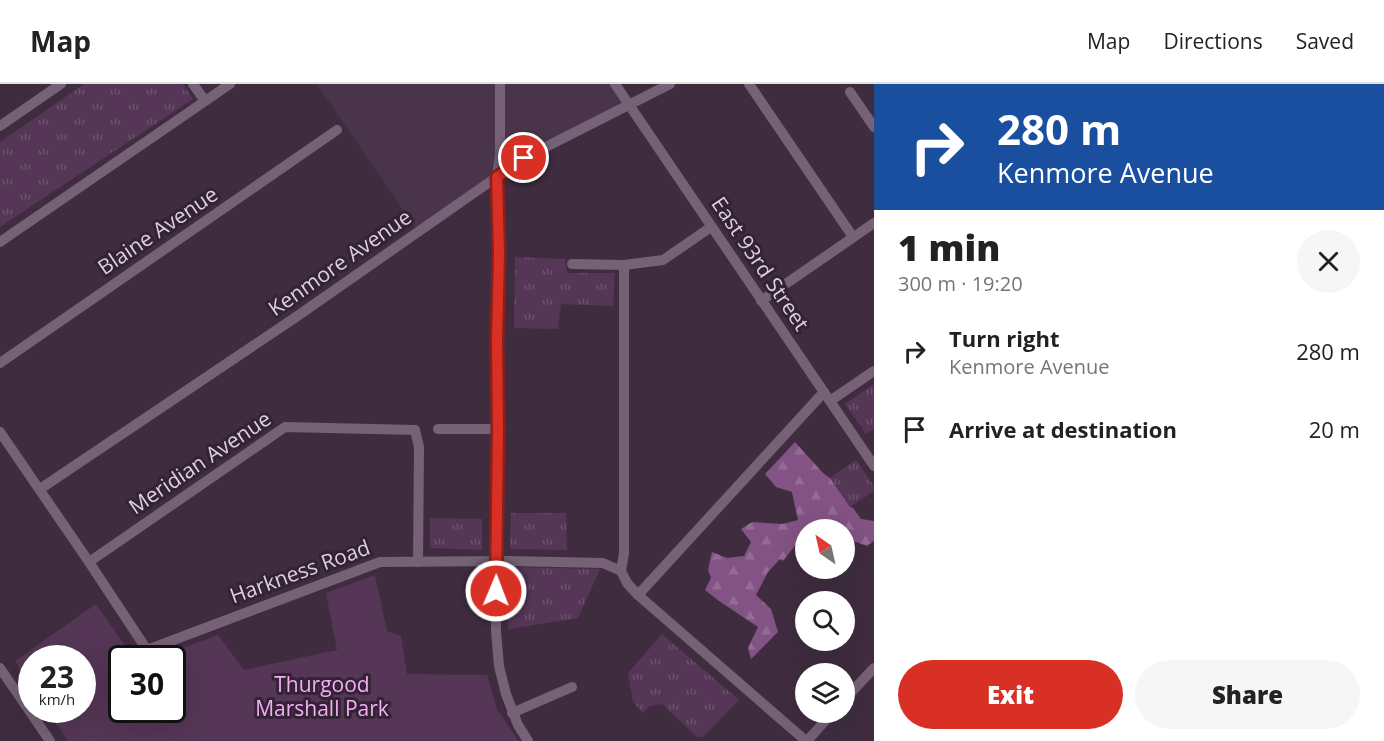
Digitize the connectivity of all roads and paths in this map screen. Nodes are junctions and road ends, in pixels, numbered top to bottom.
1 (61, 84) edge
2 (193, 84) edge
3 (230, 84) edge
4 (500, 84) edge
5 (615, 84) edge
6 (670, 84) edge
7 (749, 84) edge
8 (849, 92) dead end
9 (205, 101) junction
10 (629, 105) junction
11 (0, 126) edge
12 (874, 127) edge
13 (337, 130) dead end
14 (497, 177) junction
15 (874, 223) edge
16 (711, 227) junction
17 (854, 237) junction
18 (0, 242) edge
19 (572, 264) dead end
20 (624, 265) junction
21 (761, 301) junction
22 (0, 363) edge
23 (874, 371) edge
24 (827, 396) junction
25 (438, 429) dead end
26 (498, 429) junction
27 (0, 432) edge
28 (874, 466) edge
29 (40, 489) junction
30 (496, 561) junction
31 (90, 562) junction
32 (418, 562) junction
33 (621, 571) junction
34 (638, 595) junction
35 (0, 668) edge
36 (874, 668) edge
37 (572, 687) dead end
38 (855, 688) edge
39 (512, 713) junction
40 (823, 723) edge
41 (50, 741) edge
42 (528, 741) edge
43 (807, 741) edge

1 - 11 street
2 - 9 street
3 - 9 street
4 - 14 street
5 - 10 street, East 93rd Street
6 - 10 street, Kenmore Avenue
7 - 17 street
8 - 12 street
9 - 18 street
10 - 14 street, Kenmore Avenue
10 - 16 street, East 93rd Street
13 - 22 street, Blaine Avenue
14 - 26 street
14 - 29 street, Kenmore Avenue
15 - 17 street
16 - 20 street
16 - 21 street, East 93rd Street
17 - 21 street
19 - 20 street
20 - 33 street
21 - 24 street, East 93rd Street
23 - 24 street
24 - 28 street, East 93rd Street
24 - 34 street
25 - 26 street
26 - 30 street
27 - 29 street
29 - 31 street
30 - 32 street, Harkness Road
30 - 33 street, Harkness Road
30 - 39 street
31 - 32 street, Harkness Road
31 - 32 street, Meridian Avenue
33 - 34 street
34 - 43 street
35 - 41 street
36 - 38 street
37 - 39 street
39 - 42 street
40 - 43 street

